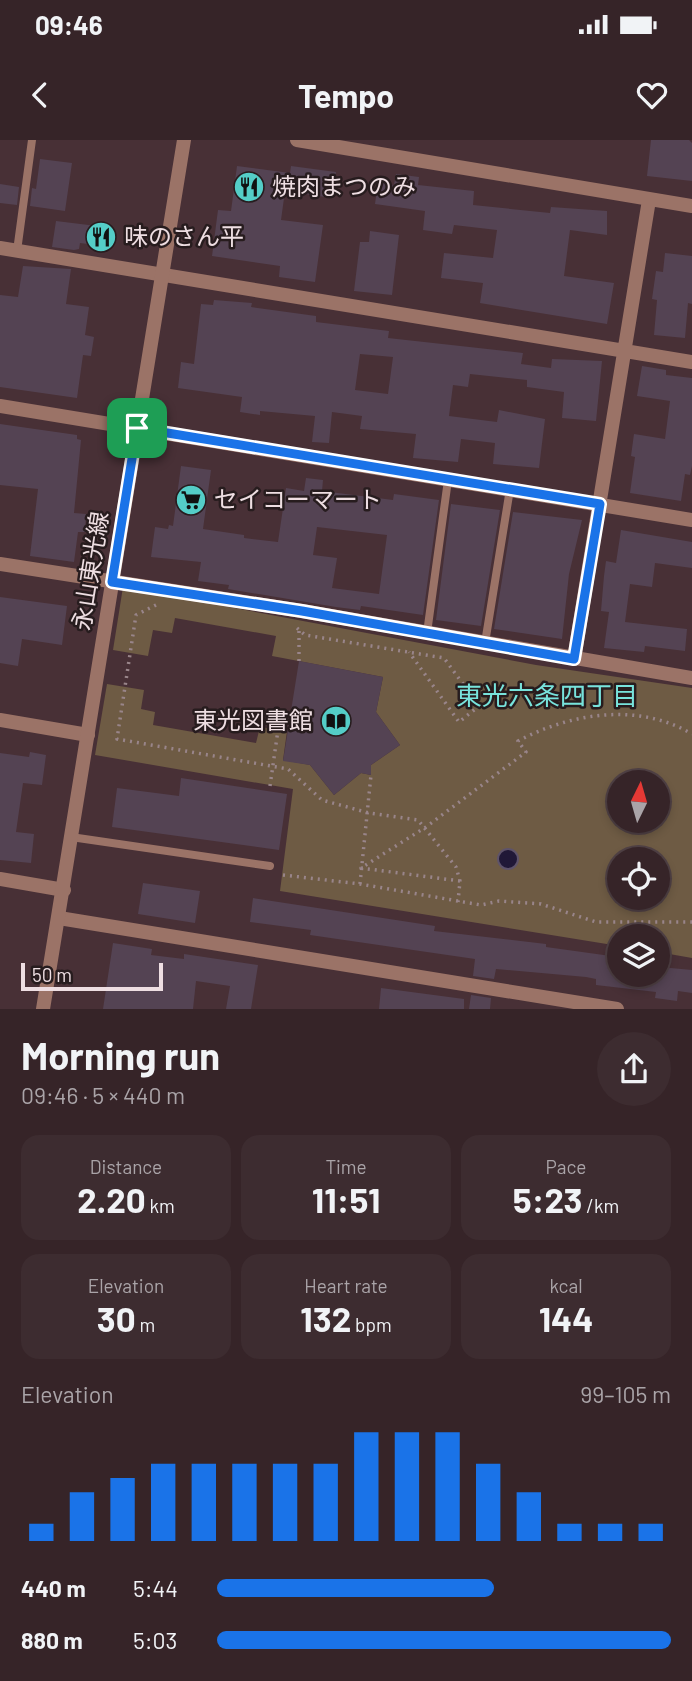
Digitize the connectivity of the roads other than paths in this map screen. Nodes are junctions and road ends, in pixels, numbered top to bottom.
1 (32, 140) edge
2 (184, 140) edge
3 (297, 140) edge
4 (649, 200) junction
5 (692, 206) edge
6 (0, 248) edge
7 (17, 251) junction
8 (161, 274) junction
9 (624, 351) junction
10 (692, 362) edge
11 (0, 406) edge
12 (137, 428) junction
13 (447, 480) junction
14 (510, 489) junction
15 (600, 504) junction
16 (692, 520) edge
17 (0, 564) edge
18 (112, 582) junction
19 (427, 633) junction
20 (485, 643) junction
21 (574, 659) junction
22 (692, 678) edge
23 (0, 720) edge
24 (89, 735) junction
25 (71, 837) junction
26 (270, 866) dead end
27 (0, 879) edge
28 (64, 890) junction
29 (59, 918) junction
30 (522, 994) junction
31 (43, 1009) edge
32 (519, 1009) edge
33 (617, 1009) edge

1 - 7 lane
2 - 8 street, 永山東光線
3 - 4 street
4 - 5 street
4 - 9 street
6 - 7 street
7 - 8 street
8 - 9 street
8 - 12 street, 永山東光線
9 - 10 street
9 - 15 street
11 - 12 street
12 - 13 street
12 - 18 street, 永山東光線
13 - 14 street
13 - 19 lane
14 - 15 street
14 - 20 lane
15 - 16 street
15 - 21 street
17 - 18 street
18 - 19 street
18 - 24 street, 永山東光線
19 - 20 street
20 - 21 street
21 - 22 street
23 - 24 street
24 - 25 street, 永山東光線
25 - 26 lane
25 - 28 street, 永山東光線
27 - 28 street
28 - 29 street, 永山東光線
29 - 30 street
29 - 31 street, 永山東光線
30 - 32 street
30 - 33 street

